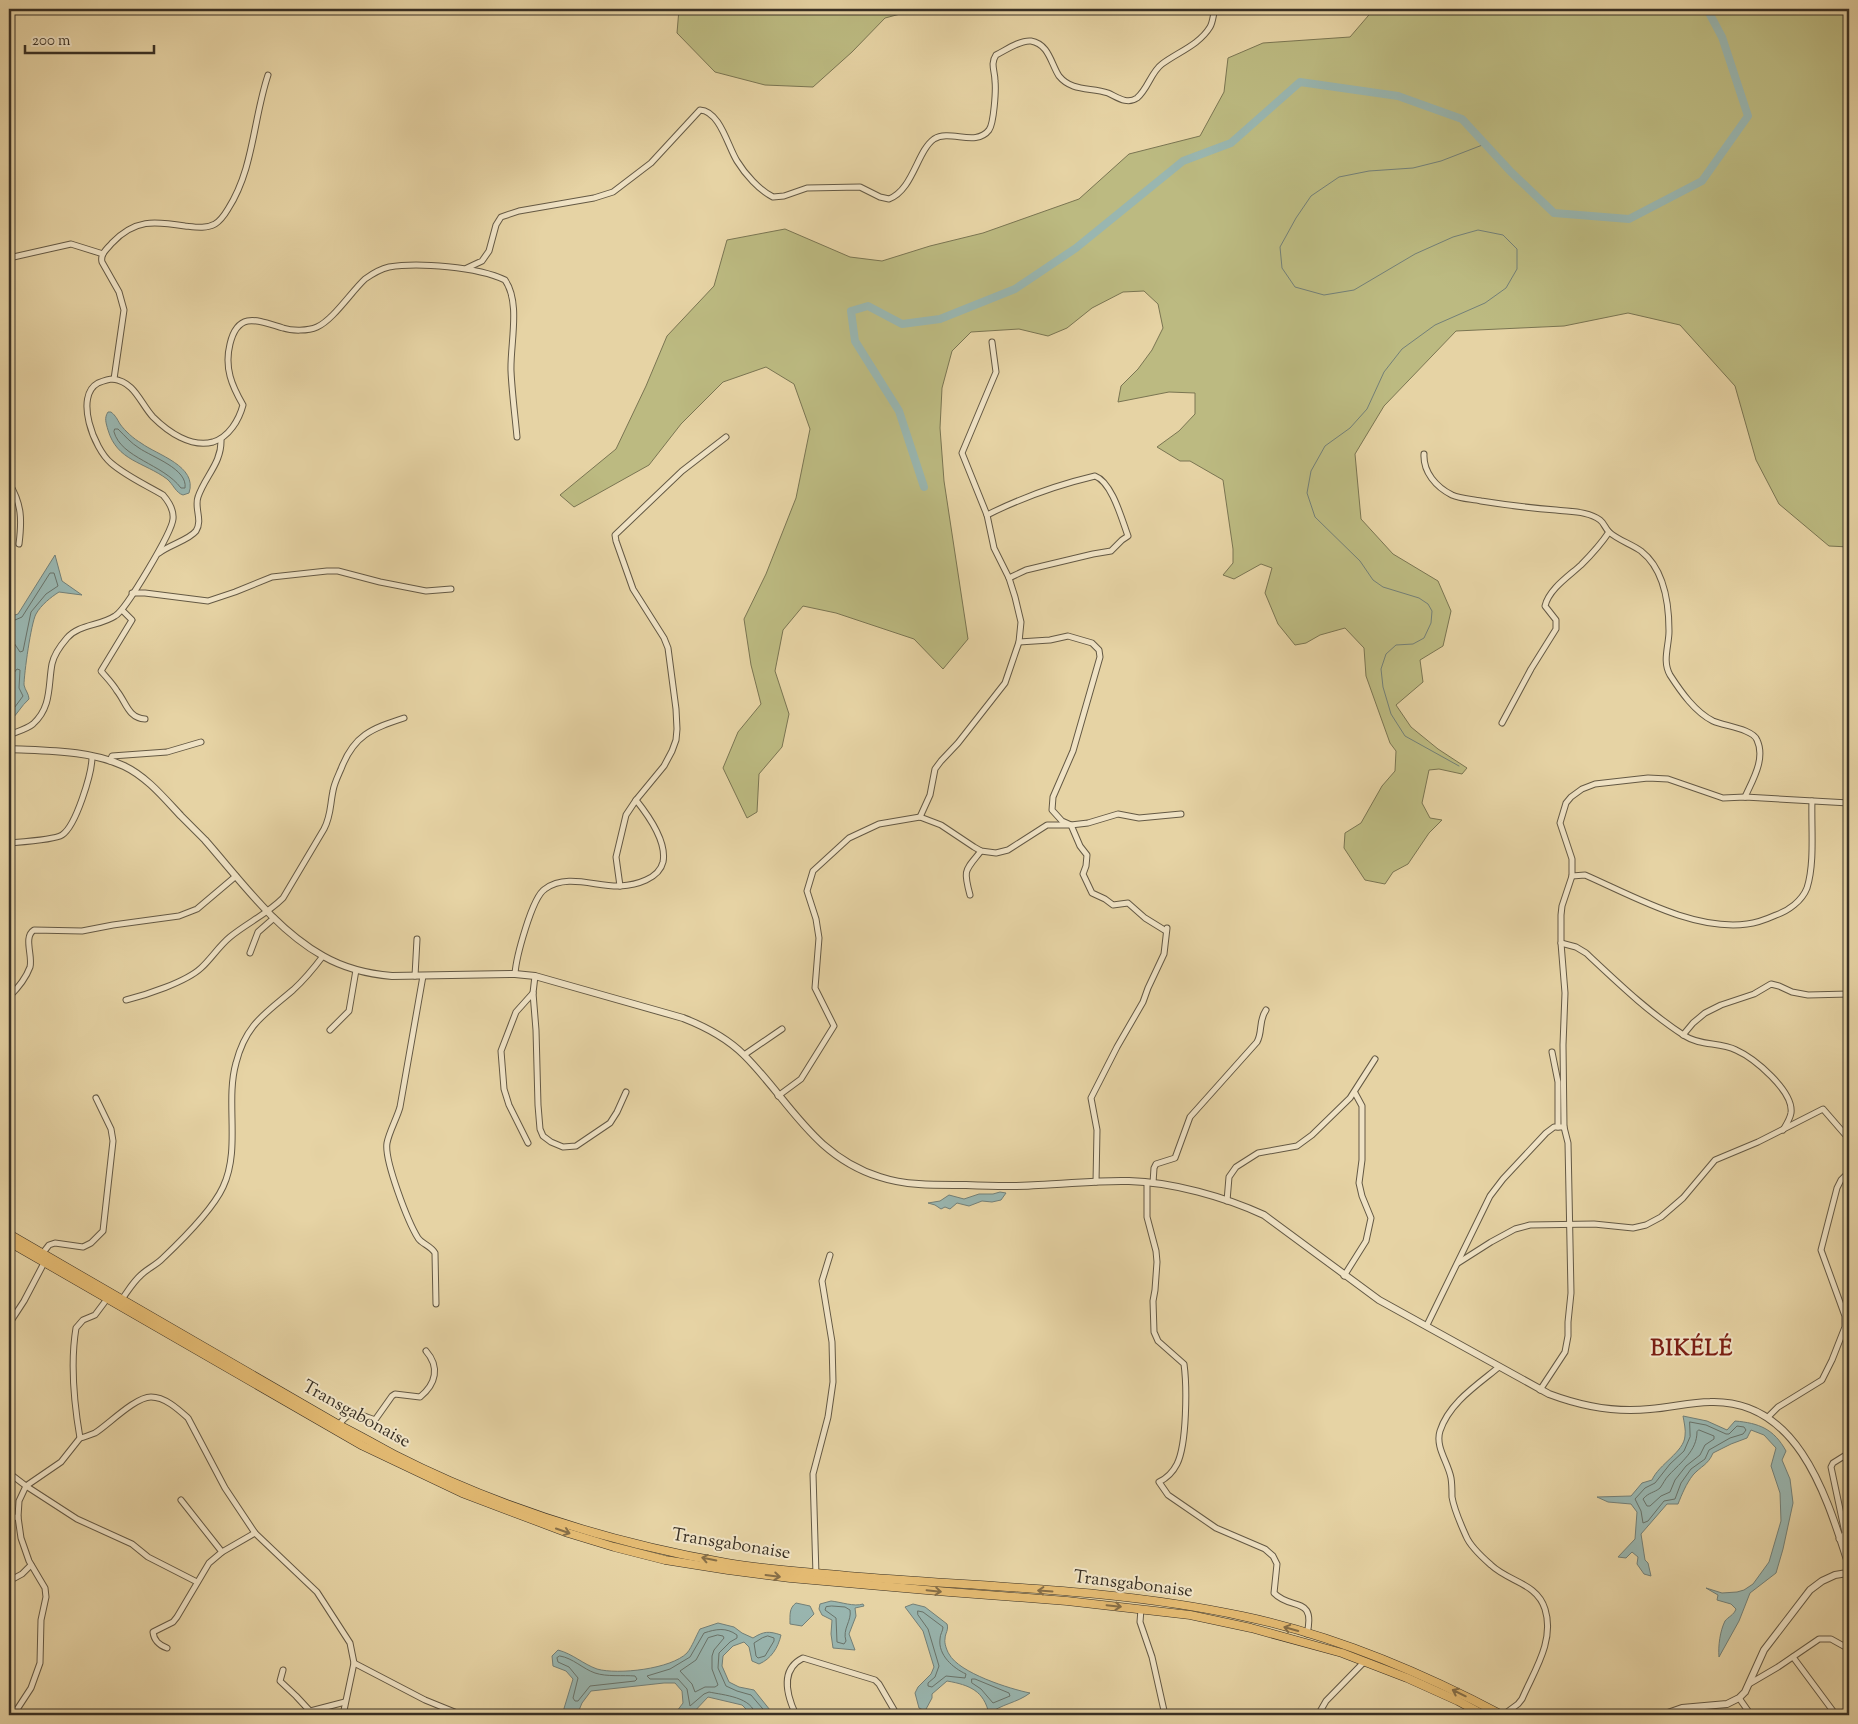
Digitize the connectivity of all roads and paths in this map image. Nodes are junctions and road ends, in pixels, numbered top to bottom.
1 (1215, 9) edge
2 (268, 75) dead end
3 (103, 254) junction
4 (9, 258) edge
5 (467, 268) junction
6 (992, 342) dead end
7 (114, 380) junction
8 (517, 437) dead end
9 (726, 437) dead end
10 (221, 439) junction
11 (1424, 454) dead end
12 (9, 483) edge
13 (987, 515) junction
14 (1610, 532) junction
15 (19, 544) dead end
16 (158, 554) junction
17 (1009, 578) junction
18 (451, 589) dead end
19 (132, 593) junction
20 (122, 610) junction
21 (1019, 642) junction
22 (404, 718) dead end
23 (145, 719) dead end
24 (1502, 722) dead end
25 (9, 735) edge
26 (201, 742) dead end
27 (9, 749) edge
28 (92, 757) junction
29 (110, 761) junction
30 (1745, 797) junction
31 (636, 800) junction
32 (1812, 801) junction
33 (1849, 803) edge
34 (1181, 814) dead end
35 (920, 817) junction
36 (1071, 825) junction
37 (9, 843) edge
38 (981, 850) junction
39 (236, 876) junction
40 (1572, 876) junction
41 (620, 886) junction
42 (970, 895) dead end
43 (268, 911) junction
44 (274, 918) junction
45 (417, 940) dead end
46 (1561, 944) junction
47 (250, 953) dead end
48 (323, 956) junction
49 (356, 970) junction
50 (515, 974) junction
51 (415, 976) junction
52 (423, 976) junction
53 (535, 976) junction
54 (533, 993) junction
55 (1849, 994) edge
56 (9, 997) edge
57 (126, 1000) dead end
58 (1266, 1010) dead end
59 (782, 1029) dead end
60 (330, 1030) dead end
61 (1683, 1035) junction
62 (1552, 1052) dead end
63 (744, 1055) junction
64 (1375, 1059) dead end
65 (626, 1092) dead end
66 (1354, 1093) junction
67 (778, 1096) junction
68 (96, 1098) dead end
69 (1558, 1127) junction
70 (1564, 1127) junction
71 (1783, 1131) junction
72 (1849, 1139) edge
73 (528, 1143) dead end
74 (1849, 1172) edge
75 (1096, 1182) junction
76 (1150, 1183) junction
77 (1227, 1201) junction
78 (1570, 1224) junction
79 (9, 1234) edge
80 (9, 1242) edge
81 (42, 1254) junction
82 (830, 1255) dead end
83 (44, 1263) junction
84 (1458, 1263) junction
85 (1344, 1276) junction
86 (107, 1299) junction
87 (122, 1299) junction
88 (436, 1304) dead end
89 (1848, 1321) edge
90 (9, 1324) edge
91 (1427, 1325) junction
92 (426, 1351) dead end
93 (1499, 1367) junction
94 (1540, 1390) junction
95 (1768, 1417) junction
96 (339, 1425) junction
97 (80, 1438) junction
98 (1849, 1454) edge
99 (9, 1473) edge
100 (26, 1486) junction
101 (181, 1500) dead end
102 (18, 1517) junction
103 (9, 1518) edge
104 (255, 1534) junction
105 (1839, 1539) junction
106 (222, 1552) junction
107 (31, 1565) junction
108 (1849, 1570) edge
109 (816, 1577) junction
110 (9, 1581) edge
111 (197, 1582) junction
112 (1141, 1609) junction
113 (1307, 1634) junction
114 (168, 1648) dead end
115 (1849, 1649) edge
116 (1793, 1657) junction
117 (1365, 1660) junction
118 (354, 1663) junction
119 (283, 1670) dead end
120 (1749, 1684) junction
121 (1739, 1698) junction
122 (345, 1702) junction
123 (309, 1710) junction
124 (12, 1715) edge
125 (295, 1715) edge
126 (343, 1715) edge
127 (462, 1715) edge
128 (796, 1715) edge
129 (897, 1715) edge
130 (1165, 1715) edge
131 (1318, 1715) edge
132 (1484, 1715) edge
133 (1503, 1715) edge
134 (1662, 1715) edge
135 (1751, 1715) edge
136 (1836, 1715) edge

1 - 5 street
2 - 3 street
3 - 4 street
3 - 7 street
5 - 8 street
5 - 10 street
6 - 13 street
7 - 10 street
7 - 16 street
9 - 31 street
10 - 16 street
11 - 14 street
12 - 15 street
13 - 17 street
13 - 17 street
14 - 24 street
14 - 30 street
16 - 19 street
17 - 21 street
18 - 19 street
19 - 20 street
20 - 23 street
20 - 25 street
21 - 35 street
21 - 36 street
22 - 43 street
26 - 29 street
27 - 28 street
28 - 29 street
28 - 37 street
29 - 39 street
30 - 32 street
30 - 40 street
31 - 41 street
31 - 41 street
32 - 33 street
32 - 40 street
34 - 36 street
35 - 38 street
35 - 67 street
36 - 38 street
36 - 75 street
38 - 42 street
39 - 43 street
39 - 56 street
40 - 46 street
41 - 50 street
43 - 44 street
43 - 57 street
44 - 47 street
44 - 48 street
45 - 51 street
46 - 61 street
46 - 70 street
48 - 49 street
48 - 87 street
49 - 51 street
49 - 60 street
50 - 52 street
50 - 53 street
51 - 52 street
52 - 88 street
53 - 54 street
53 - 63 street
54 - 65 street
54 - 73 street
55 - 61 street
58 - 76 street
59 - 63 street
61 - 71 street
62 - 69 street
63 - 67 street
64 - 66 street
66 - 77 street
66 - 85 street
67 - 75 street
68 - 81 street
69 - 70 street
69 - 84 street
70 - 78 street
71 - 72 street
71 - 78 street
74 - 89 street
75 - 76 street
76 - 77 street
76 - 113 street
77 - 85 street
78 - 84 street
78 - 94 street
79 - 81 highway, Transgabonaise
80 - 83 highway, Transgabonaise
81 - 87 highway, Transgabonaise
82 - 109 street
83 - 86 highway, Transgabonaise
83 - 90 street
84 - 91 street
85 - 91 street
86 - 97 street
86 -> 109 highway, Transgabonaise
87 - 96 highway, Transgabonaise
89 - 95 street
91 - 93 street
92 - 96 street
93 - 94 street
93 - 133 street
94 - 95 street
95 - 105 street
109 -> 96 highway, Transgabonaise
97 - 100 street
97 - 104 street
98 - 105 street
99 - 100 street
100 - 102 street
100 - 111 street
101 - 106 street
102 - 103 street
102 - 107 street
104 - 106 street
104 - 118 street
105 - 108 street
106 - 111 street
107 - 110 street
107 - 124 street
108 - 120 street
109 -> 112 highway, Transgabonaise
113 -> 109 highway, Transgabonaise
111 - 114 street
112 - 117 highway, Transgabonaise
112 - 130 street
133 -> 113 highway, Transgabonaise
115 - 116 street
116 - 120 street
116 - 136 street
117 - 131 street
117 - 132 highway, Transgabonaise
118 - 122 street
118 - 127 street
119 - 123 street
120 - 121 street
121 - 134 street
121 - 135 street
122 - 123 street
122 - 126 street
123 - 125 street
128 - 129 street

